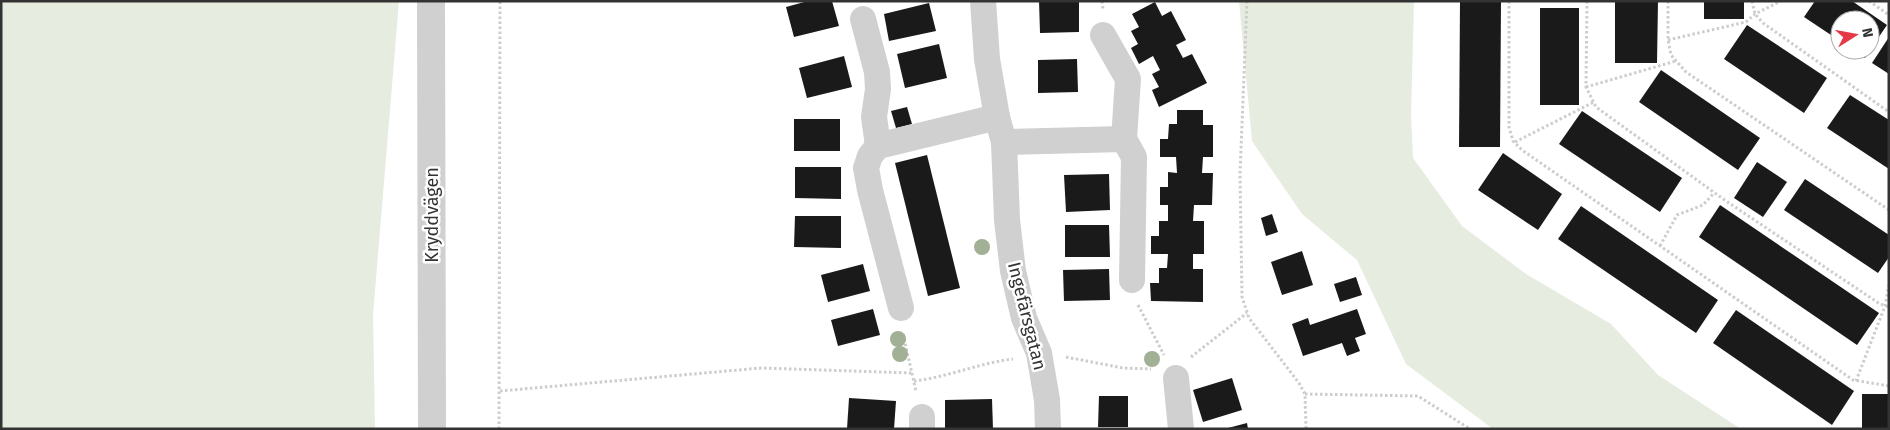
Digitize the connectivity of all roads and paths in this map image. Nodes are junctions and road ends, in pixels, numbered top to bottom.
1 (431, 1) edge
2 (500, 1) edge
3 (983, 1) edge
4 (1247, 1) edge
5 (1509, 1) edge
6 (1587, 1) edge
7 (1668, 1) edge
8 (1752, 1) edge
9 (1781, 1) edge
10 (1869, 1) edge
11 (1755, 14) junction
12 (1889, 15) edge
13 (863, 19) dead end
14 (1104, 35) dead end
15 (1668, 40) junction
16 (1676, 61) junction
17 (1586, 87) junction
18 (1594, 102) junction
19 (1889, 112) edge
20 (997, 117) junction
21 (1124, 139) junction
22 (1004, 142) junction
23 (1515, 142) junction
24 (878, 146) junction
25 (1714, 193) junction
26 (1889, 210) edge
27 (1660, 246) junction
28 (1132, 280) joint
29 (1889, 285) edge
30 (1887, 306) edge
31 (901, 308) joint
32 (1247, 314) junction
33 (1039, 355) junction
34 (912, 373) junction
35 (1174, 374) junction
36 (1856, 380) junction
37 (914, 381) junction
38 (1889, 386) edge
39 (500, 391) junction
40 (1305, 394) junction
41 (922, 423) edge
42 (432, 429) edge
43 (499, 429) edge
44 (1048, 429) edge
45 (1181, 429) edge
46 (1306, 429) edge
47 (1470, 429) edge

1 - 42 street, Kryddvägen
2 - 39 path
3 - 20 street, Ingefärsgatan
4 - 32 path
5 - 23 path
6 - 17 path
7 - 15 path
8 - 11 path
9 - 11 path
10 - 12 path
11 - 15 path
11 - 19 path
13 - 24 street
14 - 21 street
15 - 16 path
16 - 17 path
16 - 26 path
17 - 18 path
18 - 23 path
18 - 25 path
20 - 22 street, Ingefärsgatan
20 - 24 street
21 - 22 street
21 - 28 street
22 - 33 street, Ingefärsgatan
23 - 27 path
24 - 31 street
25 - 27 path
25 - 30 path
27 - 36 path
28 - 35 path
29 - 30 path
30 - 36 path
31 - 34 path
32 - 35 path
32 - 40 path
33 - 35 path
33 - 37 path
33 - 44 street, Ingefärsgatan
34 - 37 path
34 - 39 path
35 - 45 street
36 - 38 path
37 - 41 path
39 - 43 path
40 - 46 path
40 - 47 path

